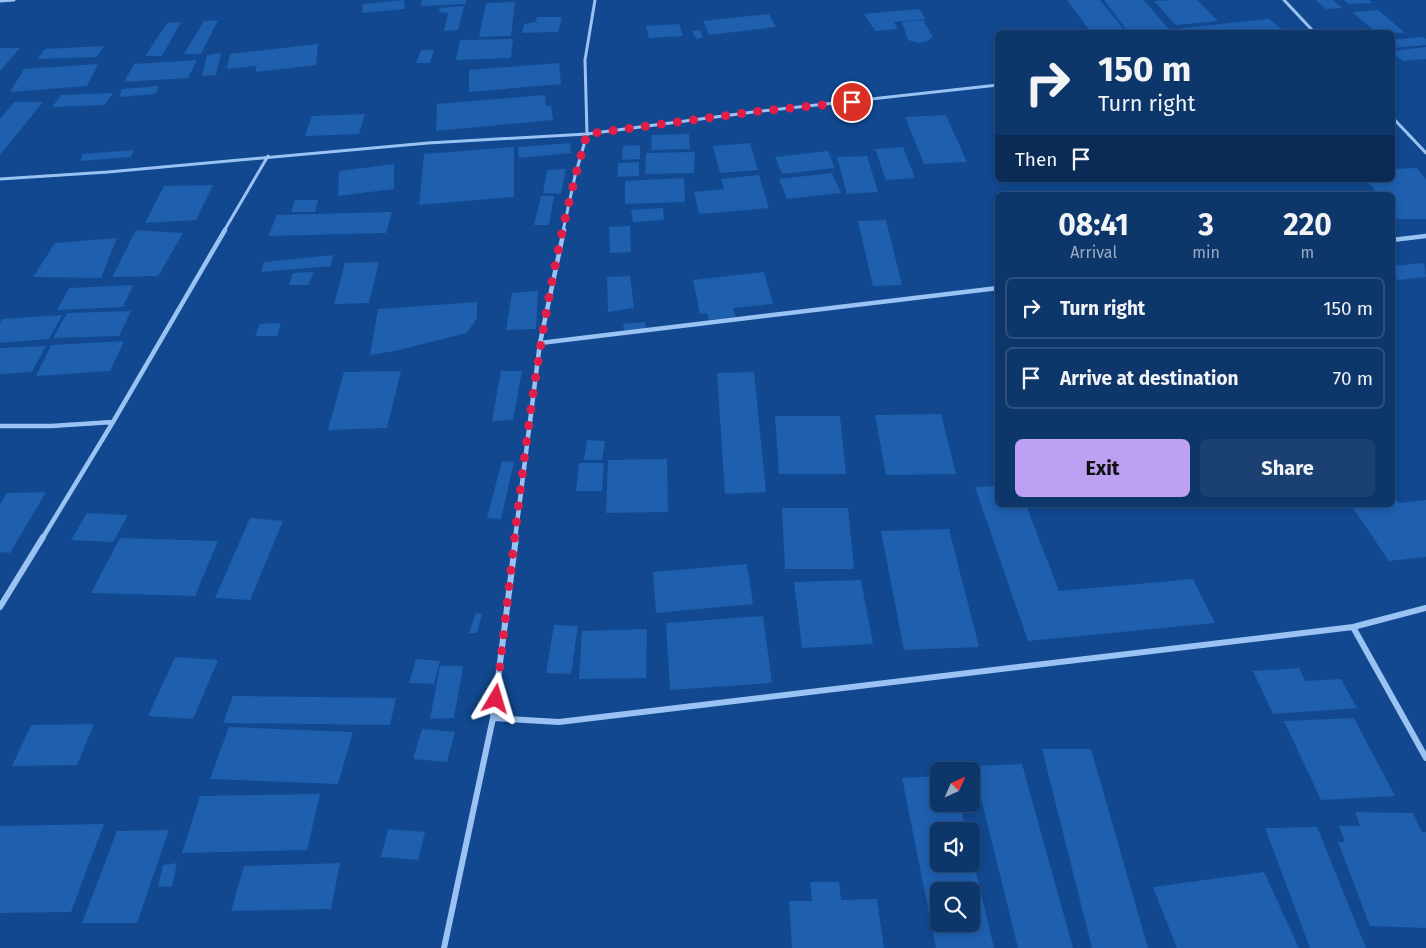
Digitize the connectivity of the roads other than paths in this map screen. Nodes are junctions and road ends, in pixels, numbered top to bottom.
1 (14, 0) edge
2 (595, 0) edge
3 (1284, 0) edge
4 (0, 1) edge
5 (1312, 30) edge
6 (995, 85) edge
7 (1395, 120) edge
8 (587, 134) junction
9 (1426, 152) edge
10 (268, 156) junction
11 (0, 179) edge
12 (1426, 236) edge
13 (1395, 240) edge
14 (995, 288) edge
15 (540, 343) junction
16 (113, 422) junction
17 (0, 426) edge
18 (0, 607) edge
19 (1426, 608) edge
20 (1353, 627) junction
21 (494, 718) junction
22 (1426, 758) edge
23 (444, 948) edge

1 - 4 street
2 - 8 street
3 - 5 street
6 - 8 street
7 - 9 street
8 - 10 street
8 - 15 street
10 - 11 street
10 - 16 street
12 - 13 street
14 - 15 street
15 - 21 street
16 - 17 street
16 - 18 street
19 - 20 street
20 - 21 street
20 - 22 street
21 - 23 street

